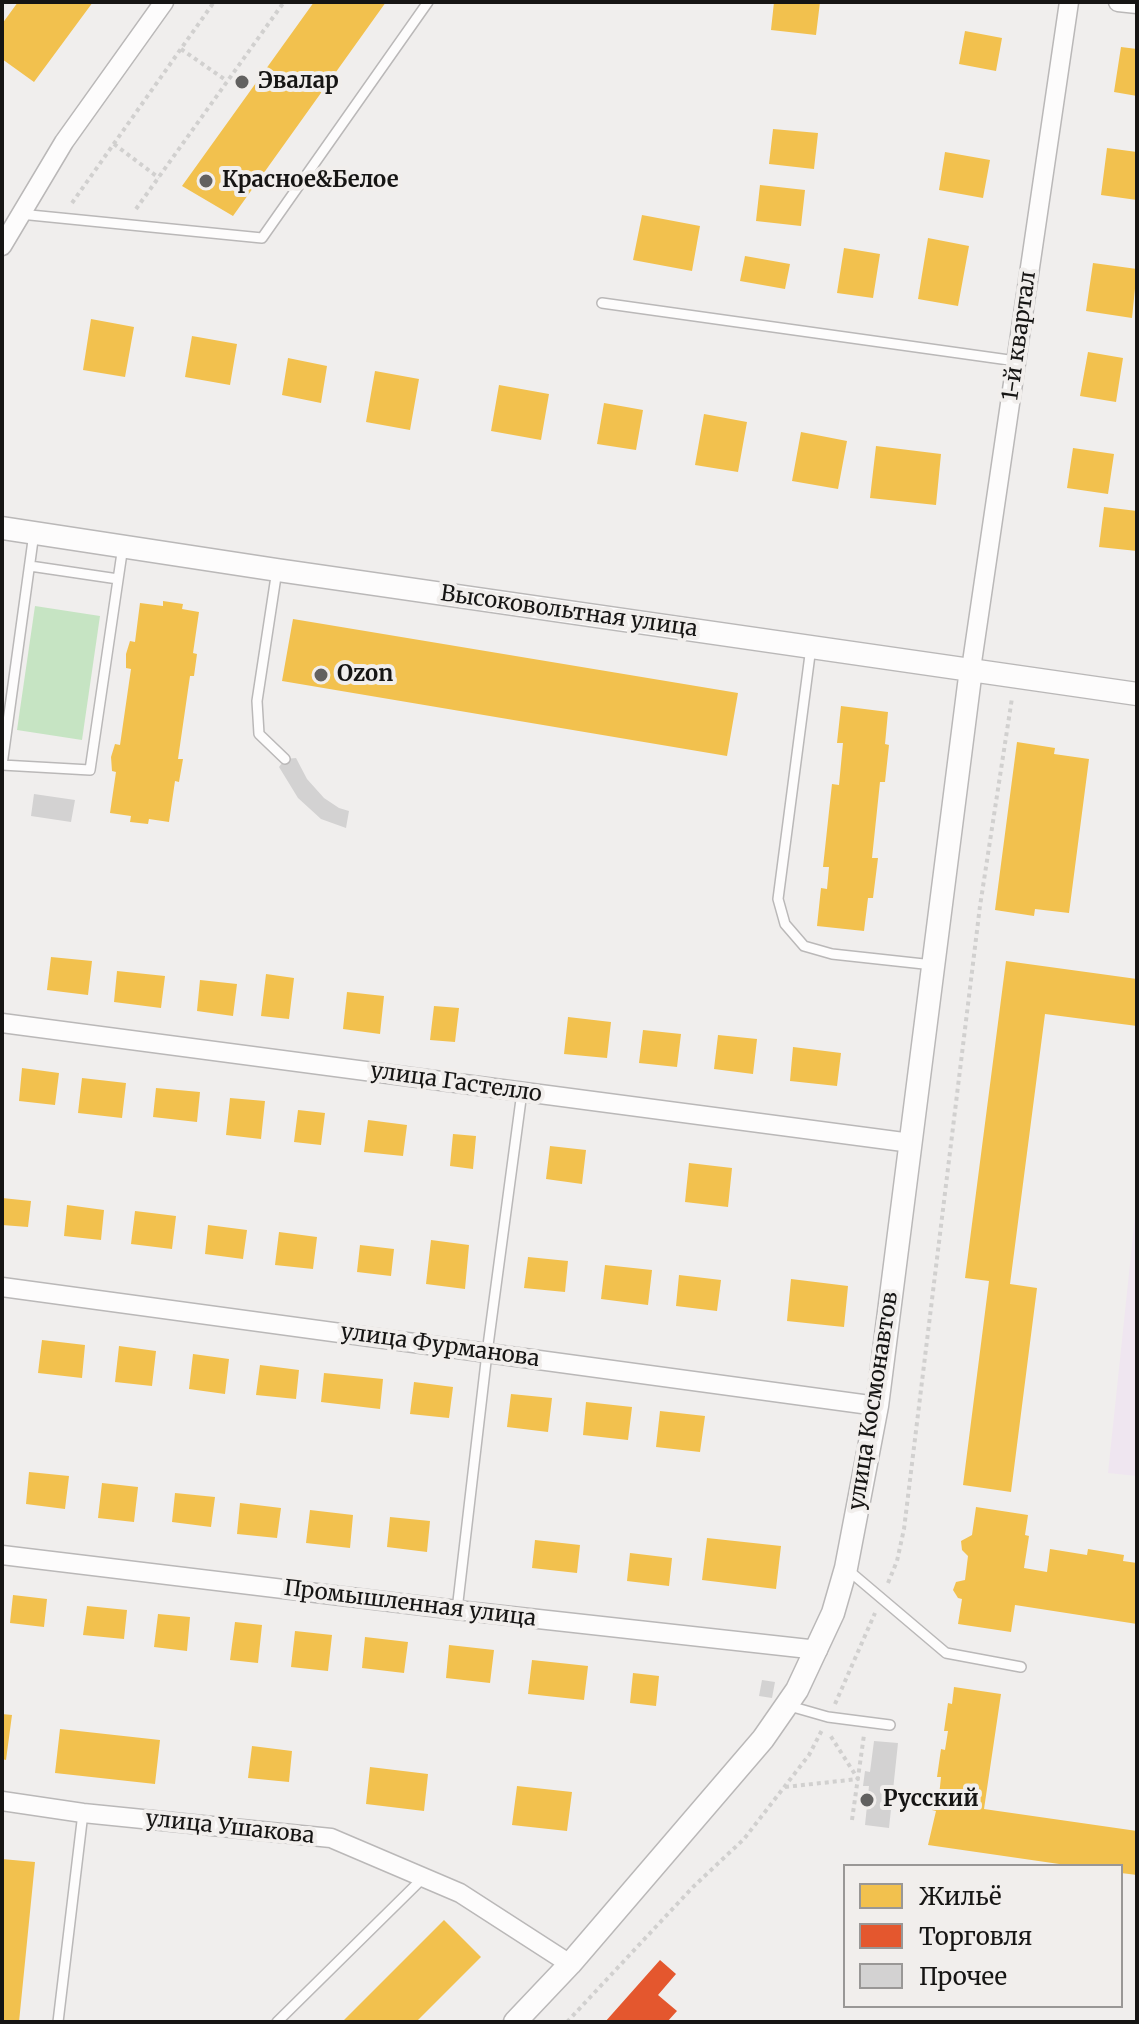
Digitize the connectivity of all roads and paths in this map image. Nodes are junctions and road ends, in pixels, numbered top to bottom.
1 (164, 2) edge
2 (214, 2) edge
3 (284, 2) edge
4 (428, 2) edge
5 (1069, 2) edge
6 (1118, 2) edge
7 (1137, 4) edge
8 (181, 49) junction
9 (227, 81) junction
10 (114, 144) junction
11 (159, 178) junction
12 (20, 214) junction
13 (62, 218) junction
14 (125, 224) junction
15 (2, 246) edge
16 (602, 303) dead end
17 (1016, 361) junction
18 (2, 528) edge
19 (34, 533) junction
20 (123, 546) junction
21 (30, 566) junction
22 (277, 570) junction
23 (118, 579) junction
24 (811, 647) junction
25 (971, 669) junction
26 (1137, 694) edge
27 (285, 759) dead end
28 (933, 965) junction
29 (2, 1023) edge
30 (522, 1092) junction
31 (911, 1143) junction
32 (2, 1287) edge
33 (487, 1353) junction
34 (877, 1406) junction
35 (2, 1555) edge
36 (846, 1568) junction
37 (457, 1610) junction
38 (818, 1650) junction
39 (1021, 1667) dead end
40 (786, 1705) junction
41 (865, 1722) junction
42 (824, 1725) dead end
43 (890, 1725) dead end
44 (858, 1779) junction
45 (785, 1787) dead end
46 (2, 1801) edge
47 (83, 1813) junction
48 (852, 1820) dead end
49 (424, 1877) junction
50 (570, 1964) junction
51 (58, 2022) edge
52 (277, 2022) edge
53 (515, 2022) edge

1 - 12 street
2 - 8 path
3 - 9 path
4 - 14 lane
5 - 17 street, 1-й квартал
6 - 7 street
8 - 9 path
8 - 10 path
9 - 11 path
10 - 11 path
10 - 13 path
11 - 14 path
12 - 13 lane
12 - 15 street
13 - 14 lane
16 - 17 lane
17 - 25 street, 1-й квартал
18 - 19 street, Высоковольтная улица
19 - 20 street, Высоковольтная улица
19 - 21 lane
20 - 22 street, Высоковольтная улица
20 - 23 lane
21 - 23 lane
21 - 23 lane
22 - 24 street, Высоковольтная улица
22 - 27 lane
24 - 25 street, Высоковольтная улица
24 - 28 lane
25 - 26 street, Высоковольтная улица
25 - 28 street, улица Космонавтов
28 - 31 street, улица Космонавтов
29 - 30 street, улица Гастелло
30 - 31 street, улица Гастелло
30 - 33 lane
31 - 34 street, улица Космонавтов
32 - 33 street, улица Фурманова
33 - 34 street, улица Фурманова
33 - 37 lane
34 - 36 street, улица Космонавтов
35 - 37 street, Промышленная улица
36 - 38 street, улица Космонавтов
36 - 39 lane
37 - 38 street, Промышленная улица
38 - 40 street, улица Космонавтов
40 - 41 lane
40 - 50 street, улица Космонавтов
41 - 43 lane
41 - 44 path
42 - 44 path
44 - 45 path
44 - 48 path
46 - 47 street, улица Ушакова
47 - 49 street, улица Ушакова
47 - 51 lane
49 - 50 street, улица Ушакова
49 - 52 lane
50 - 53 street, улица Космонавтов

